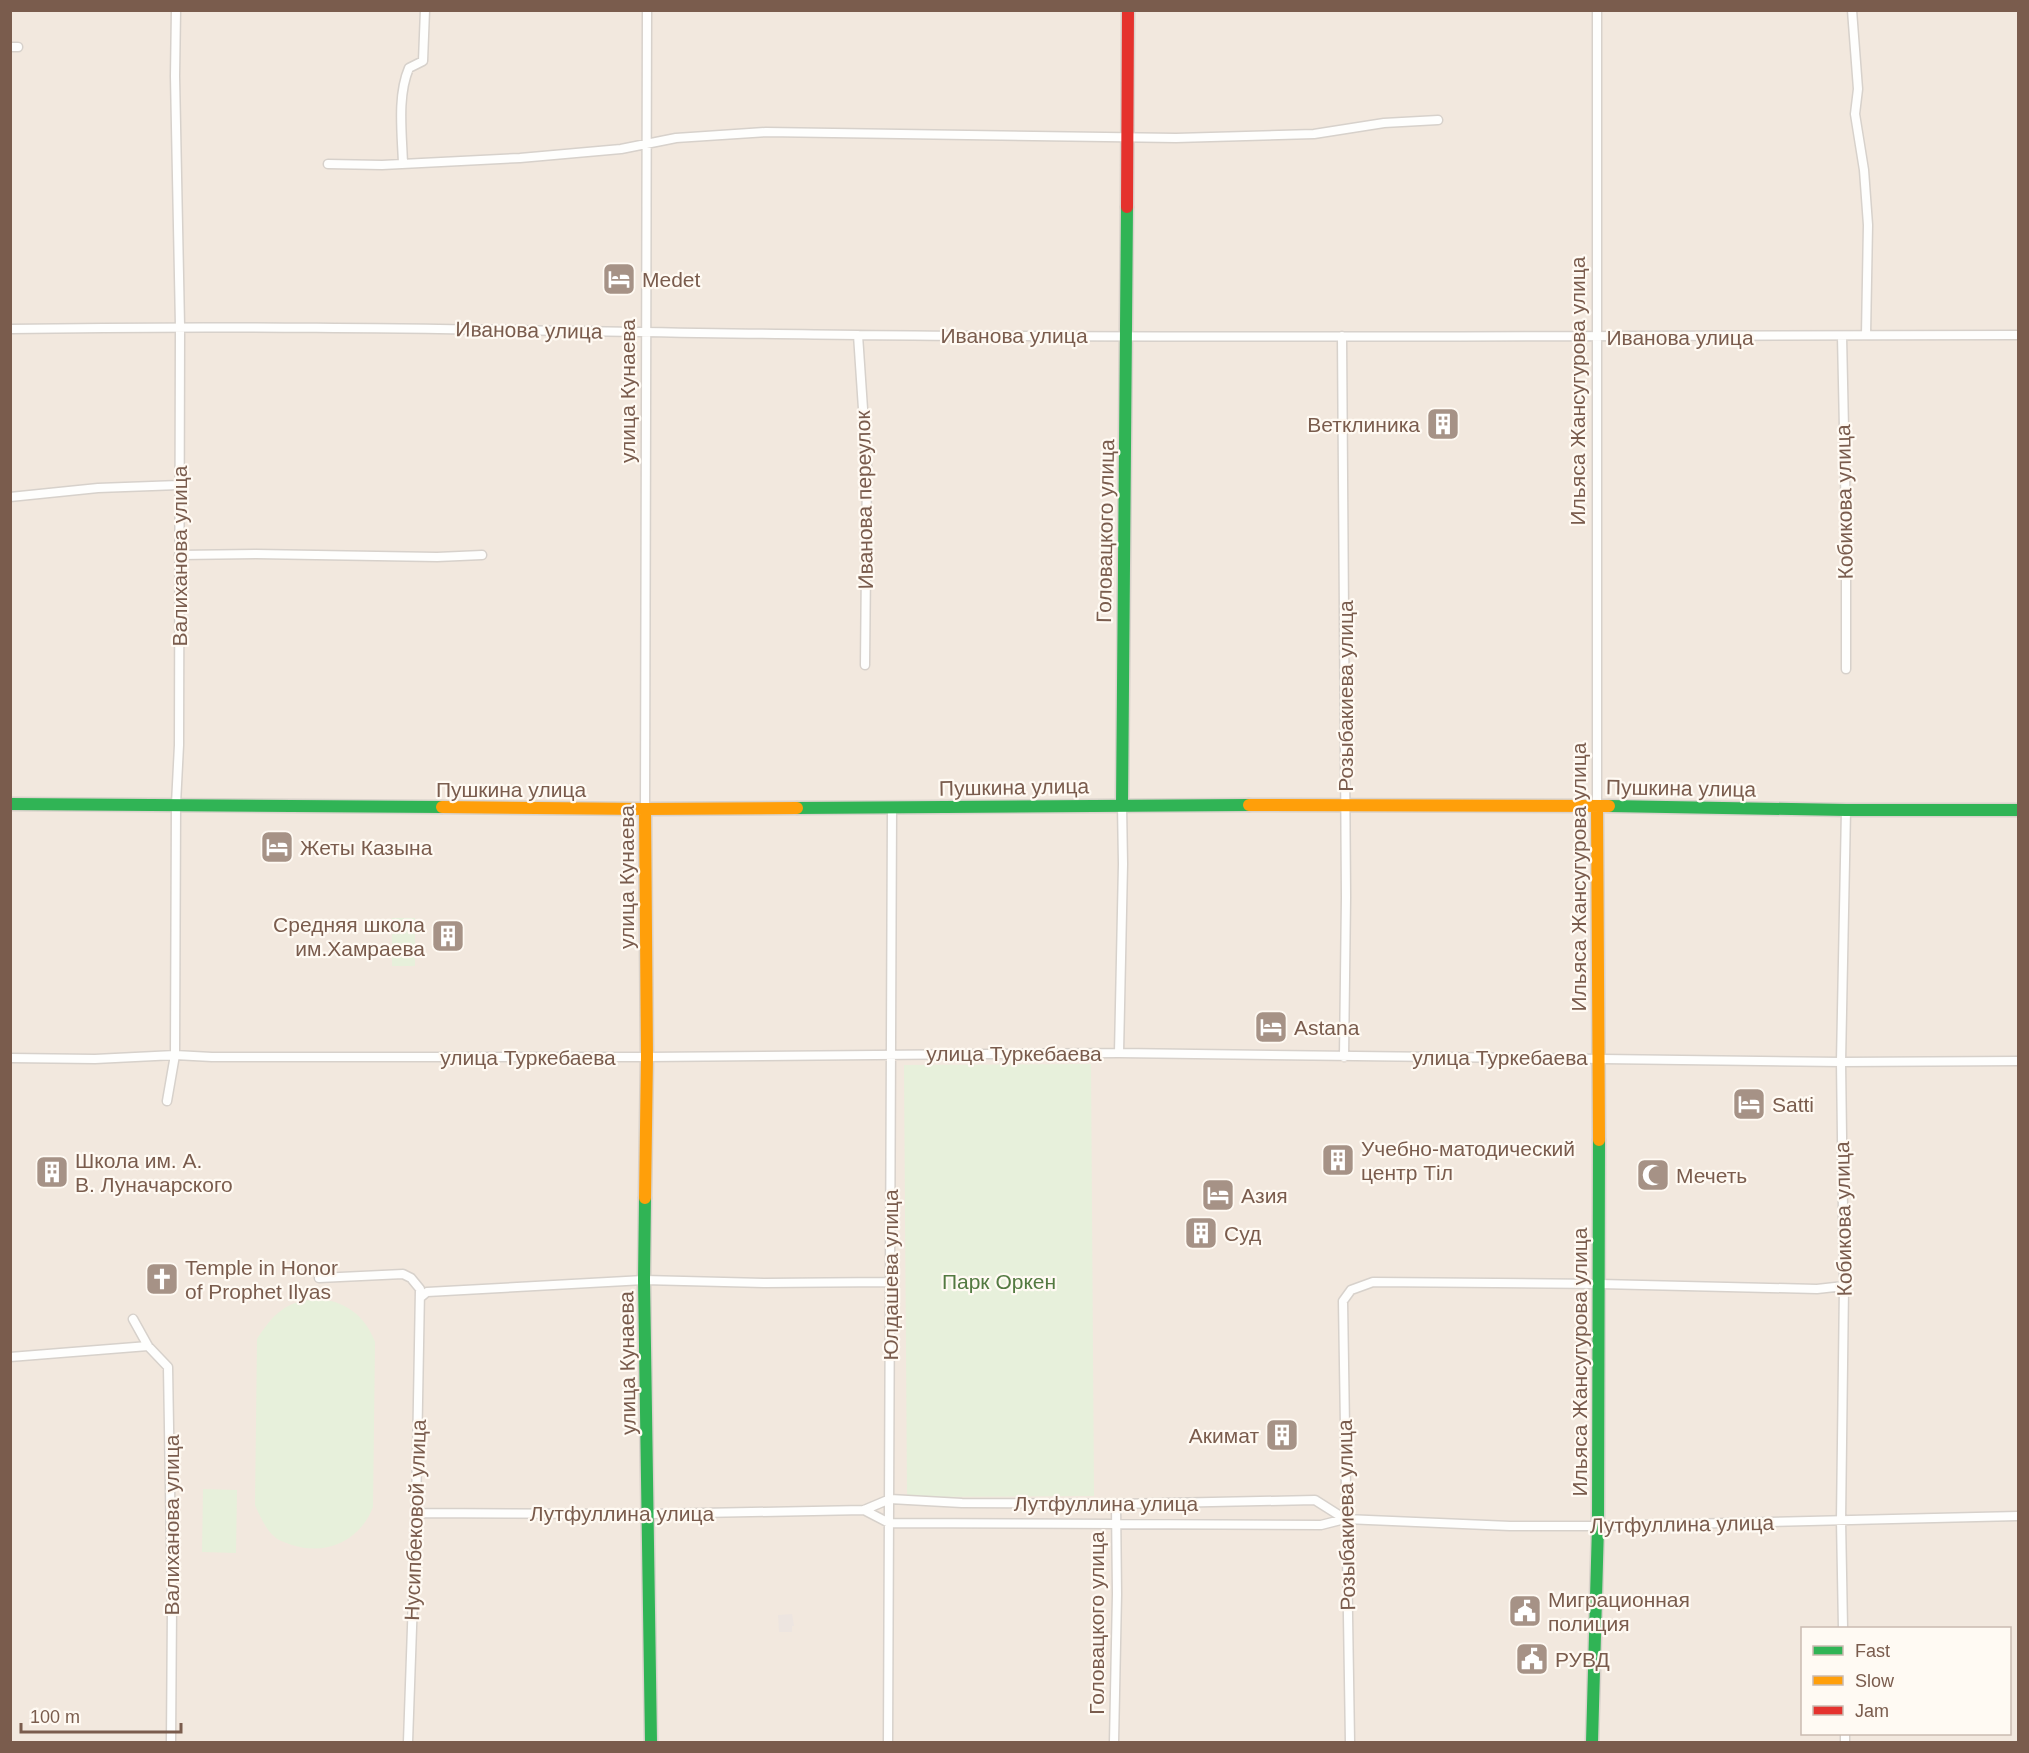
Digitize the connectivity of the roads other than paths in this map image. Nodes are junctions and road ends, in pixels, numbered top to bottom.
1 (176, 10) edge
2 (424, 10) edge
3 (646, 10) edge
4 (1128, 10) edge
5 (1597, 10) edge
6 (1852, 10) edge
7 (1438, 120) dead end
8 (1126, 137) junction
9 (646, 145) junction
10 (328, 164) dead end
11 (403, 164) junction
12 (180, 326) junction
13 (10, 329) edge
14 (647, 331) junction
15 (858, 335) junction
16 (1866, 335) junction
17 (2019, 335) edge
18 (1127, 336) junction
19 (1342, 336) junction
20 (1842, 336) junction
21 (1597, 337) junction
22 (179, 485) junction
23 (10, 497) edge
24 (179, 555) junction
25 (482, 555) dead end
26 (865, 665) dead end
27 (1846, 669) dead end
28 (10, 804) edge
29 (176, 804) junction
30 (1122, 805) junction
31 (1346, 806) junction
32 (1597, 806) junction
33 (892, 808) junction
34 (645, 809) junction
35 (1846, 810) junction
36 (2019, 810) edge
37 (891, 1053) junction
38 (1119, 1053) junction
39 (175, 1055) junction
40 (647, 1057) junction
41 (1344, 1057) junction
42 (10, 1058) edge
43 (1599, 1058) junction
44 (2019, 1061) edge
45 (1841, 1062) junction
46 (167, 1101) dead end
47 (319, 1278) dead end
48 (644, 1280) junction
49 (890, 1282) junction
50 (1600, 1284) junction
51 (1844, 1286) junction
52 (423, 1293) junction
53 (134, 1319) dead end
54 (148, 1346) junction
55 (10, 1357) edge
56 (890, 1499) junction
57 (1116, 1504) junction
58 (864, 1510) junction
59 (416, 1513) junction
60 (649, 1514) junction
61 (2019, 1516) edge
62 (1345, 1519) junction
63 (1841, 1520) junction
64 (890, 1523) junction
65 (1117, 1525) junction
66 (1598, 1526) junction
67 (1843, 1627) edge
68 (171, 1743) edge
69 (408, 1743) edge
70 (651, 1743) edge
71 (888, 1743) edge
72 (1114, 1743) edge
73 (1350, 1743) edge
74 (1592, 1743) edge

1 - 12 street, Валиханова улица
2 - 11 street
3 - 9 street, улица Кунаева
4 - 8 main road, Головацкого улица
5 - 21 street, Ильяса Жансугурова улица
6 - 16 street
7 - 8 street
8 - 9 street
8 - 18 main road, Головацкого улица
9 - 11 street
9 - 14 street, улица Кунаева
10 - 11 street
12 - 13 street, Иванова улица
12 - 14 street, Иванова улица
12 - 22 street, Валиханова улица
14 - 15 street, Иванова улица
14 - 34 street, улица Кунаева
15 - 18 street, Иванова улица
15 - 26 street, Иванова переулок
16 - 17 street, Иванова улица
16 - 20 street, Иванова улица
18 - 19 street, Иванова улица
18 - 30 main road, Головацкого улица
19 - 21 street, Иванова улица
19 - 31 street, Розыбакиева улица
20 - 21 street, Иванова улица
20 - 27 street, Кобикова улица
21 - 32 street, Ильяса Жансугурова улица
22 - 23 street
22 - 24 street, Валиханова улица
24 - 25 street
24 - 29 street, Валиханова улица
28 - 29 main road, Пушкина улица
29 - 34 main road, Пушкина улица
29 - 39 street, Валиханова улица
30 - 31 main road, Пушкина улица
30 - 33 main road, Пушкина улица
30 - 38 street, Головацкого улица
31 - 32 main road, Пушкина улица
31 - 41 street, Розыбакиева улица
32 - 35 main road, Пушкина улица
32 - 43 main road, Ильяса Жансугурова улица
33 - 34 main road, Пушкина улица
33 - 37 street, Юлдашева улица
34 - 40 main road, улица Кунаева
35 - 36 main road, Пушкина улица
35 - 45 street, Кобикова улица
37 - 38 street, улица Туркебаева
37 - 40 street, улица Туркебаева
37 - 49 street, Юлдашева улица
38 - 41 street, улица Туркебаева
39 - 40 street, улица Туркебаева
39 - 42 street, улица Туркебаева
39 - 46 street, Валиханова улица
40 - 48 main road, улица Кунаева
41 - 43 street, улица Туркебаева
43 - 45 street, улица Туркебаева
43 - 50 main road, Ильяса Жансугурова улица
44 - 45 street, улица Туркебаева
45 - 51 street, Кобикова улица
47 - 52 street
48 - 49 street
48 - 52 street
48 - 60 main road, улица Кунаева
49 - 56 street, Юлдашева улица
50 - 51 street
50 - 62 street, Розыбакиева улица
50 - 66 main road, Ильяса Жансугурова улица
51 - 63 street, Кобикова улица
52 - 59 street, Нусипбековой улица
53 - 54 street, Валиханова улица
54 - 55 street
54 - 68 street, Валиханова улица
56 - 57 street, Лутфуллина улица
56 - 58 street, Лутфуллина улица
56 - 64 street, Юлдашева улица
57 - 62 street, Лутфуллина улица
57 - 65 street, Головацкого улица
58 - 60 street, Лутфуллина улица
58 - 64 street, Лутфуллина улица
59 - 60 street, Лутфуллина улица
59 - 69 street, Нусипбековой улица
60 - 70 main road, улица Кунаева
61 - 63 street, Лутфуллина улица
62 - 65 street, Лутфуллина улица
62 - 66 street, Лутфуллина улица
62 - 73 street, Розыбакиева улица
63 - 66 street, Лутфуллина улица
63 - 67 street, Кобикова улица
64 - 65 street, Лутфуллина улица
64 - 71 street, Юлдашева улица
65 - 72 street, Головацкого улица
66 - 74 main road, Ильяса Жансугурова улица

